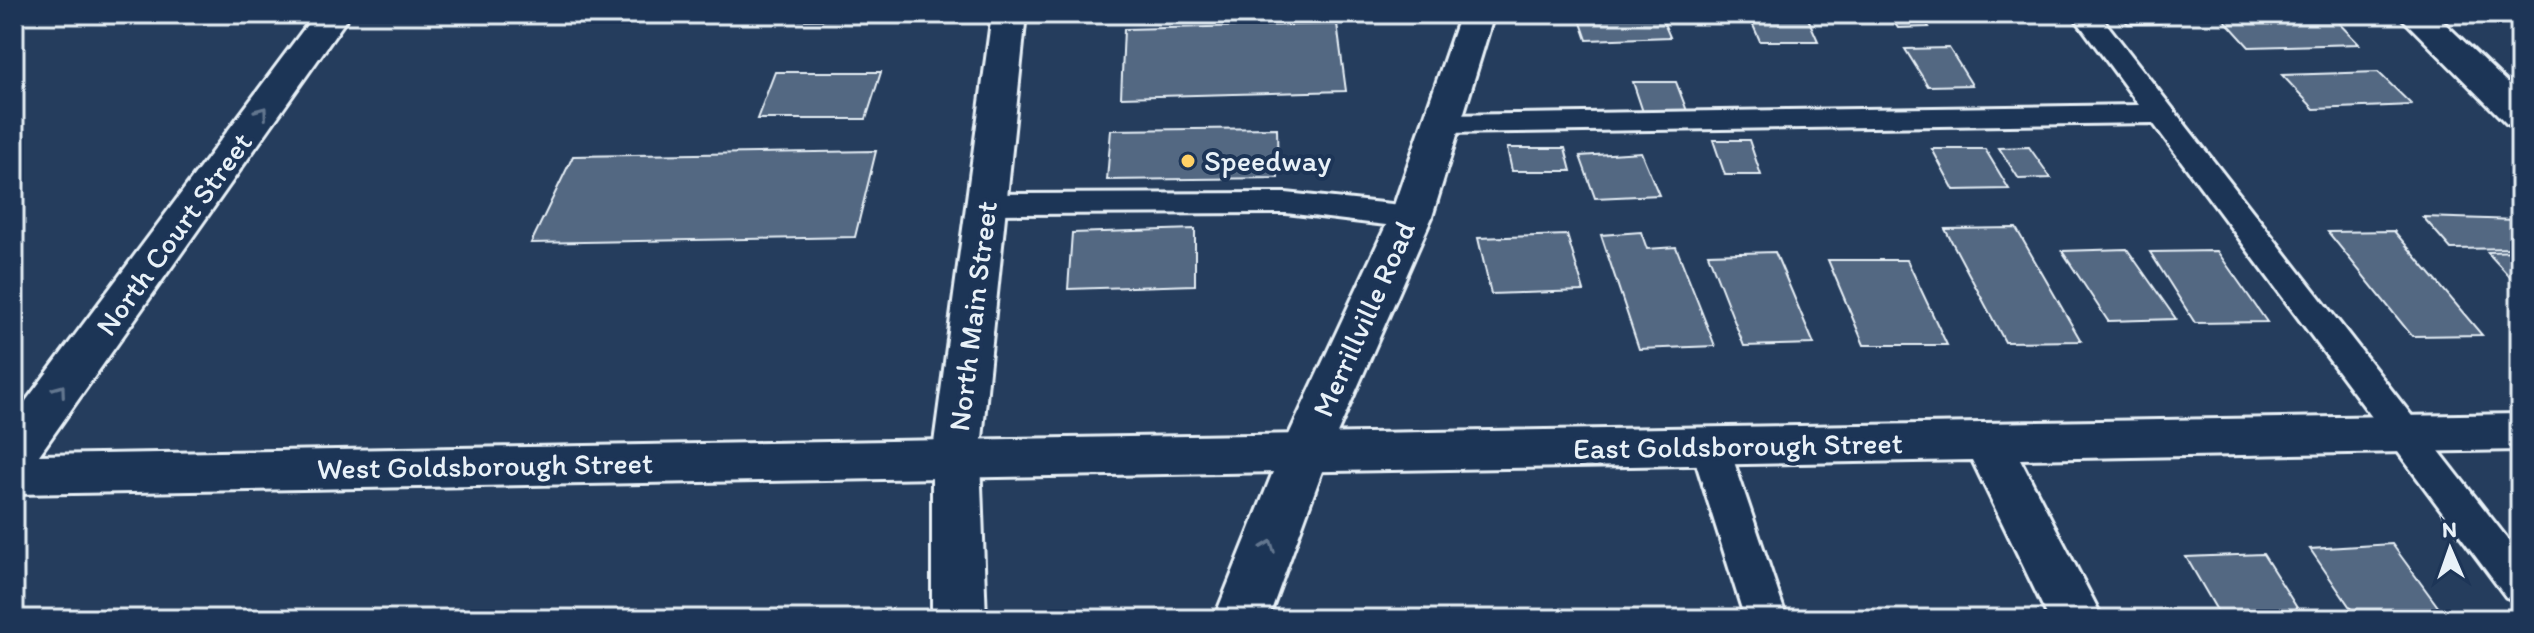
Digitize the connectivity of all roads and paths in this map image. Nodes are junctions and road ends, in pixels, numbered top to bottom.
1 (333, 14) edge
2 (1009, 14) edge
3 (1477, 14) edge
4 (2085, 14) edge
5 (2415, 14) edge
6 (2164, 114) junction
7 (2520, 116) edge
8 (1441, 124) junction
9 (986, 204) junction
10 (1411, 217) junction
11 (2520, 432) edge
12 (2405, 434) junction
13 (1987, 442) junction
14 (1710, 447) junction
15 (1305, 452) junction
16 (14, 453) edge
17 (956, 458) junction
18 (14, 475) edge
19 (2520, 585) edge
20 (959, 619) edge
21 (1241, 619) edge
22 (1766, 619) edge
23 (2076, 619) edge

16 -> 1 street, North Court Street
2 - 9 street, North Main Street
3 - 8 street, Merrillville Road
4 - 6 lane
5 - 7 street
6 - 8 lane
6 - 12 lane
8 - 10 street, Merrillville Road
9 - 10 lane
9 - 17 street, North Main Street
10 - 15 street, Merrillville Road
11 - 12 street, East Goldsborough Street
12 - 13 street, East Goldsborough Street
12 - 19 lane
13 - 14 street, East Goldsborough Street
13 - 23 street
14 - 15 street, East Goldsborough Street
14 - 22 lane
15 - 17 street, East Goldsborough Street
21 -> 15 street, Merrillville Road
17 - 18 street, West Goldsborough Street
17 - 20 street, North Main Street

